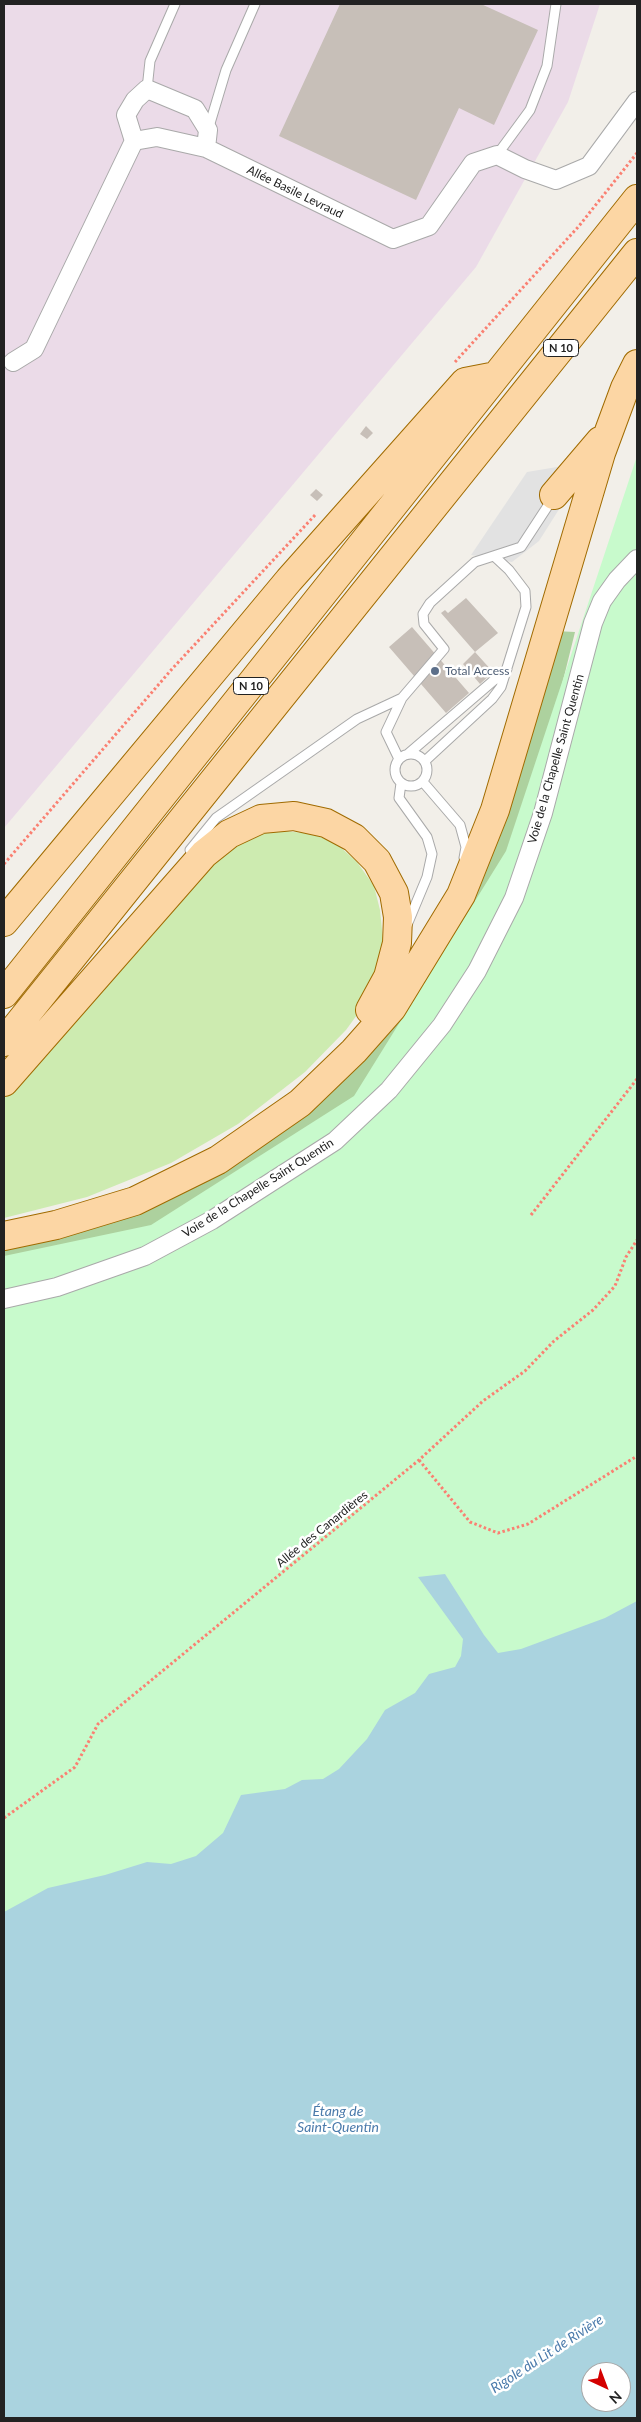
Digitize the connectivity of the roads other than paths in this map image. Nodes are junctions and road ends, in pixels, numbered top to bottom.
1 (175, 4) edge
2 (256, 4) edge
3 (556, 4) edge
4 (148, 89) junction
5 (637, 101) edge
6 (208, 130) junction
7 (134, 141) junction
8 (206, 148) junction
9 (497, 155) junction
10 (637, 199) edge
11 (637, 253) edge
12 (13, 362) dead end
13 (637, 364) edge
14 (496, 376) junction
15 (611, 428) junction
16 (554, 495) joint
17 (494, 556) junction
18 (637, 559) edge
19 (507, 668) junction
20 (402, 698) junction
21 (408, 754) junction
22 (399, 759) junction
23 (425, 761) junction
24 (423, 782) junction
25 (401, 783) junction
26 (186, 855) dead end
27 (461, 895) junction
28 (144, 908) dead end
29 (4, 922) edge
30 (397, 943) junction
31 (113, 958) junction
32 (4, 994) edge
33 (4, 1042) edge
34 (4, 1082) edge
35 (4, 1222) edge
36 (4, 1236) edge
37 (4, 1299) edge

1 - 4 lane
2 - 6 lane
3 - 9 lane
4 - 6 street
4 - 7 street
5 - 9 street
6 - 8 street
7 - 8 street, Allée Basile Levraud
7 - 12 street
8 - 9 street, Allée Basile Levraud
10 - 14 main road, N 10
11 - 33 main road, N 10
13 - 15 main road
14 - 29 main road
14 - 32 main road, N 10
15 - 16 main road
15 - 27 main road
16 - 17 lane
17 - 19 lane
17 - 20 lane
18 - 37 street, Voie de la Chapelle Saint Quentin
19 - 21 lane
19 - 23 lane
20 - 22 lane
20 - 26 lane
21 - 22 lane
21 - 23 lane
22 - 25 lane
23 - 24 lane
24 - 25 lane
24 - 27 lane
25 - 30 lane
27 - 36 main road
28 - 31 lane
30 - 31 main road
30 - 35 main road
31 - 34 main road

